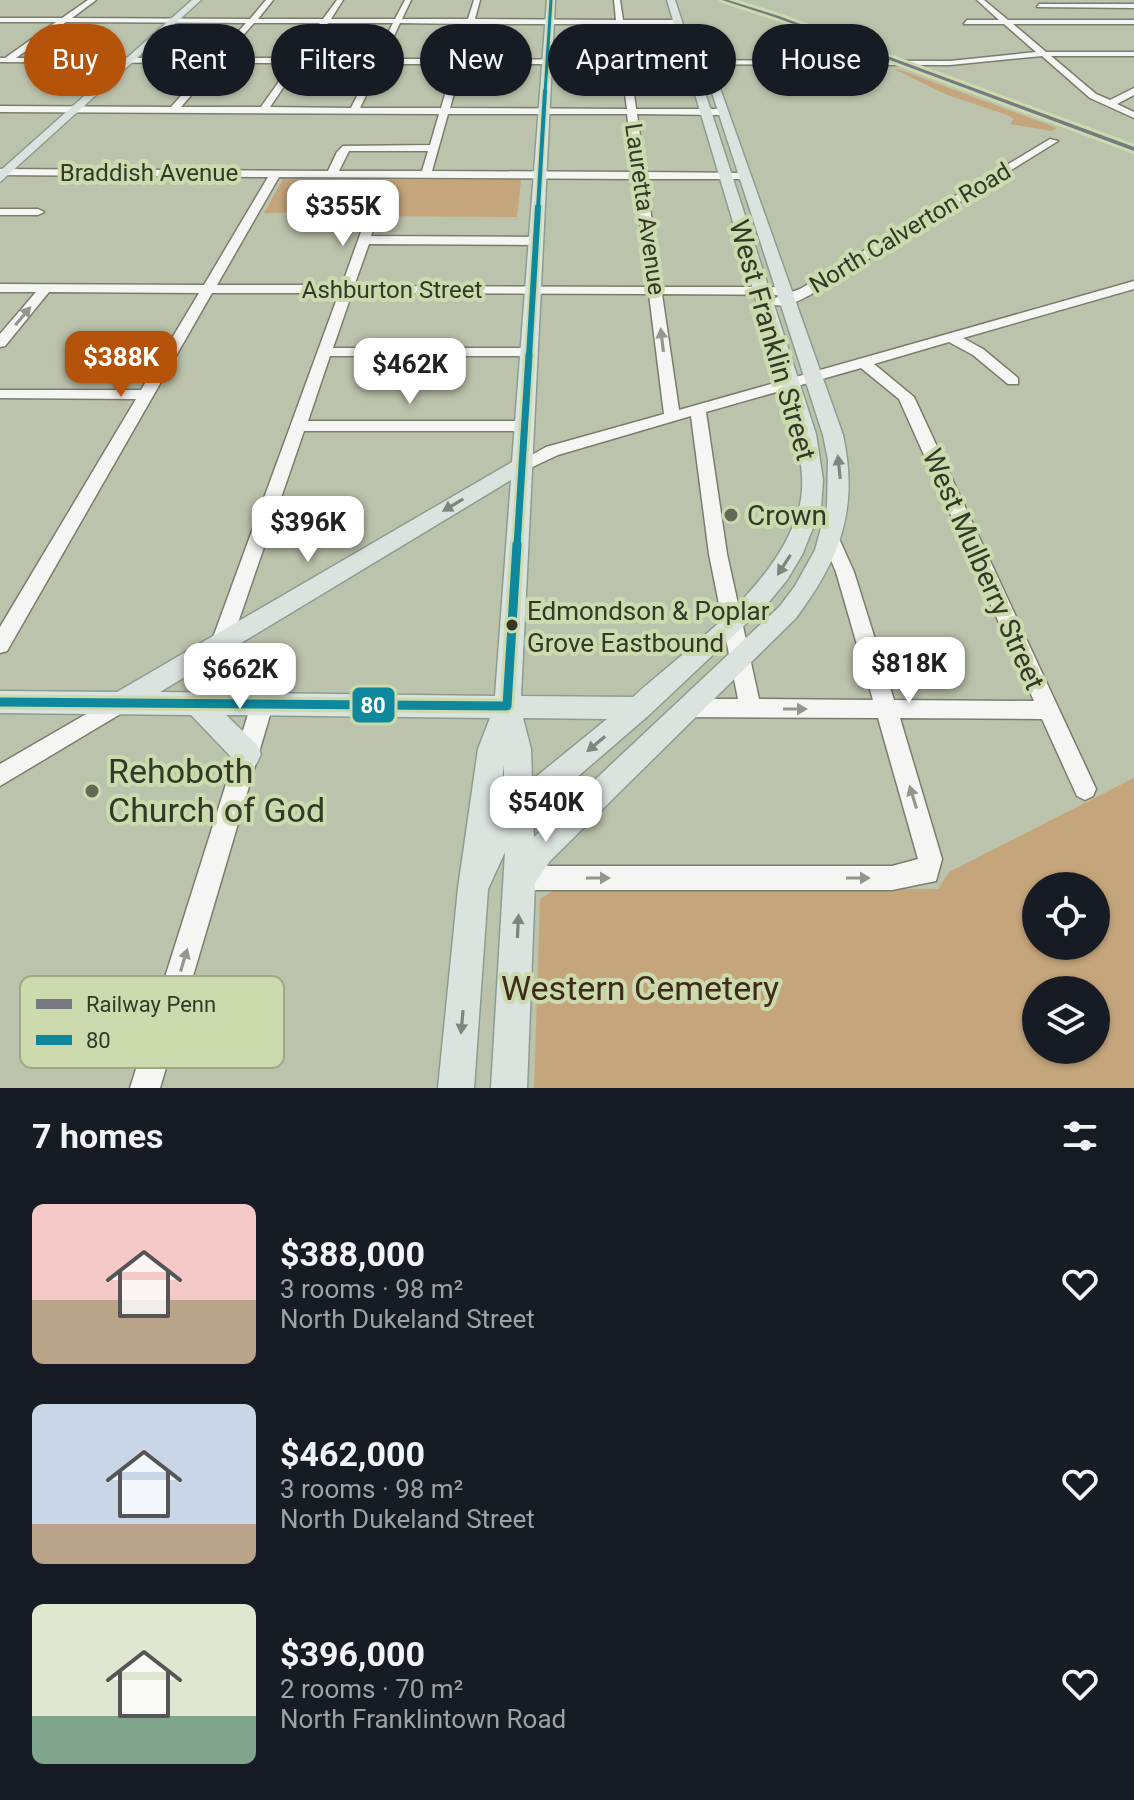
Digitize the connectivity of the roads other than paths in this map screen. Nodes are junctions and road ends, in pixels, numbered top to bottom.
1 (93, 0) edge
2 (197, 0) edge
3 (270, 0) edge
4 (340, 0) edge
5 (408, 0) edge
6 (477, 0) edge
7 (551, 0) edge
8 (617, 0) edge
9 (671, 0) edge
10 (980, 0) edge
11 (1084, 0) edge
12 (1039, 6) dead end
13 (1093, 6) junction
14 (1134, 6) edge
15 (0, 20) edge
16 (64, 21) junction
17 (173, 21) junction
18 (251, 21) junction
19 (325, 21) junction
20 (398, 22) junction
21 (470, 22) junction
22 (549, 22) junction
23 (620, 22) junction
24 (678, 22) joint
25 (967, 22) dead end
26 (1006, 22) junction
27 (1118, 22) junction
28 (1134, 22) edge
29 (248, 24) edge
30 (323, 24) edge
31 (1134, 33) edge
32 (1044, 53) junction
33 (1134, 54) edge
34 (130, 60) junction
35 (142, 60) edge
36 (3, 62) edge
37 (532, 62) edge
38 (547, 62) junction
39 (736, 62) edge
40 (1134, 91) edge
41 (185, 96) edge
42 (274, 96) edge
43 (361, 96) edge
44 (448, 96) edge
45 (630, 96) edge
46 (701, 96) edge
47 (717, 96) edge
48 (1108, 105) junction
49 (0, 109) edge
50 (75, 110) junction
51 (173, 110) junction
52 (264, 110) junction
53 (354, 110) junction
54 (444, 111) junction
55 (543, 111) junction
56 (632, 111) junction
57 (705, 112) junction
58 (722, 112) junction
59 (1134, 115) edge
60 (1053, 141) dead end
61 (434, 148) junction
62 (2, 174) edge
63 (275, 174) junction
64 (332, 174) junction
65 (426, 174) junction
66 (539, 175) junction
67 (640, 175) junction
68 (725, 176) junction
69 (744, 176) junction
70 (0, 212) edge
71 (38, 212) dead end
72 (372, 218) dead end
73 (365, 240) junction
74 (535, 241) junction
75 (1134, 285) edge
76 (0, 288) edge
77 (46, 288) junction
78 (208, 289) junction
79 (347, 289) junction
80 (532, 290) junction
81 (656, 291) junction
82 (762, 296) junction
83 (786, 296) junction
84 (952, 338) junction
85 (0, 343) edge
86 (325, 352) junction
87 (528, 352) junction
88 (864, 363) junction
89 (814, 378) junction
90 (1013, 381) dead end
91 (790, 384) junction
92 (0, 394) edge
93 (146, 395) junction
94 (698, 410) junction
95 (672, 417) junction
96 (298, 426) junction
97 (522, 426) junction
98 (520, 466) junction
99 (831, 539) junction
100 (732, 623) junction
101 (221, 643) junction
102 (0, 645) edge
103 (739, 659) junction
104 (0, 702) edge
105 (119, 704) junction
106 (197, 704) junction
107 (262, 705) junction
108 (507, 706) junction
109 (639, 708) junction
110 (689, 708) junction
111 (750, 708) junction
112 (886, 709) junction
113 (1048, 710) junction
114 (247, 754) junction
115 (0, 776) edge
116 (1085, 789) dead end
117 (518, 811) junction
118 (520, 878) junction
119 (473, 888) junction
120 (179, 976) edge
121 (151, 1068) edge
122 (145, 1088) edge
123 (456, 1088) edge
124 (509, 1088) edge

1 - 16 street
2 - 17 main road
3 - 18 street
4 - 19 street
5 - 20 street
6 - 21 street
7 - 22 main road
8 - 23 street, Lauretta Avenue
9 - 24 main road, West Franklin Street
10 - 26 street
11 - 13 street
12 - 13 street
13 - 14 street
13 - 27 street
15 - 16 street
16 - 17 street
16 - 36 street
17 - 18 street
17 - 34 main road
18 - 19 street
18 - 29 street
19 - 20 street
19 - 30 street
20 - 21 street
21 - 22 street
22 - 23 street
22 - 38 main road
23 - 24 street
25 - 26 street
26 - 27 street
26 - 32 street
27 - 28 street
27 - 31 street
32 - 33 street
32 - 39 street
32 - 48 street
34 - 35 street
34 - 36 street
34 - 50 main road
37 - 38 street
38 - 55 main road
40 - 48 street
41 - 51 street
42 - 52 street
43 - 53 street
44 - 54 street
45 - 56 street, Lauretta Avenue
46 - 57 main road, West Franklin Street
47 - 58 main road, West Franklin Street
48 - 59 street
49 - 50 street
50 - 51 street
50 - 62 main road
51 - 52 street
52 - 53 street
53 - 54 street
54 - 55 street
54 - 61 street
55 - 56 street
55 - 66 main road
56 - 57 street
56 - 67 street, Lauretta Avenue
57 - 58 street
57 - 68 main road, West Franklin Street
58 - 69 main road, West Franklin Street
60 - 83 street, North Calverton Road
61 - 64 street
61 - 65 street
62 - 63 street, Braddish Avenue
63 - 64 street, Braddish Avenue
63 - 78 street
64 - 65 street, Braddish Avenue
65 - 66 street, Braddish Avenue
66 - 67 street, Braddish Avenue
66 - 74 main road
67 - 68 street, Braddish Avenue
67 - 81 street, Lauretta Avenue
68 - 69 street, Braddish Avenue
68 - 82 main road, West Franklin Street
69 - 83 main road, West Franklin Street
70 - 71 street
72 - 73 street
73 - 74 street
73 - 79 street
74 - 80 main road
75 - 84 street
76 - 77 street, Ashburton Street
77 - 78 street, Ashburton Street
85 -> 77 street
78 - 79 street, Ashburton Street
78 - 93 street
79 - 80 street, Ashburton Street
79 - 86 street
80 - 81 street, Ashburton Street
80 - 87 main road
81 - 82 street, Ashburton Street
95 -> 81 street, Lauretta Avenue
82 - 83 street, Ashburton Street
82 - 91 main road, West Franklin Street
83 - 89 main road, West Franklin Street
84 - 88 street
84 - 90 street
86 - 87 street
86 - 96 street
87 - 97 main road
88 - 89 street
88 - 113 street, West Mulberry Street
89 - 91 street
99 -> 89 main road, West Franklin Street
91 - 94 street
91 -> 100 main road, West Franklin Street
92 - 93 street
93 - 102 street
94 - 95 street
94 - 100 street
95 - 98 street
96 - 97 street
96 - 101 street
97 - 98 main road
98 -> 101 main road
98 - 108 main road
99 - 103 main road, West Franklin Street
99 - 112 street
100 - 103 street
100 - 109 main road, West Franklin Street
101 - 105 main road
103 - 110 main road, West Franklin Street
103 - 111 street
104 - 105 main road
105 - 106 main road
105 - 115 street
106 - 107 main road
106 - 114 main road
107 - 108 main road
107 - 114 street
108 - 109 main road
108 - 117 main road
108 - 119 main road
109 -> 117 main road, West Franklin Street
110 - 111 street
110 - 118 main road, West Franklin Street
111 -> 112 street
112 - 113 street
118 -> 112 street
113 - 116 street, West Mulberry Street
120 -> 114 street
117 - 118 main road
117 - 119 main road, West Franklin Street
124 -> 118 main road
119 -> 123 main road
122 -> 121 street

